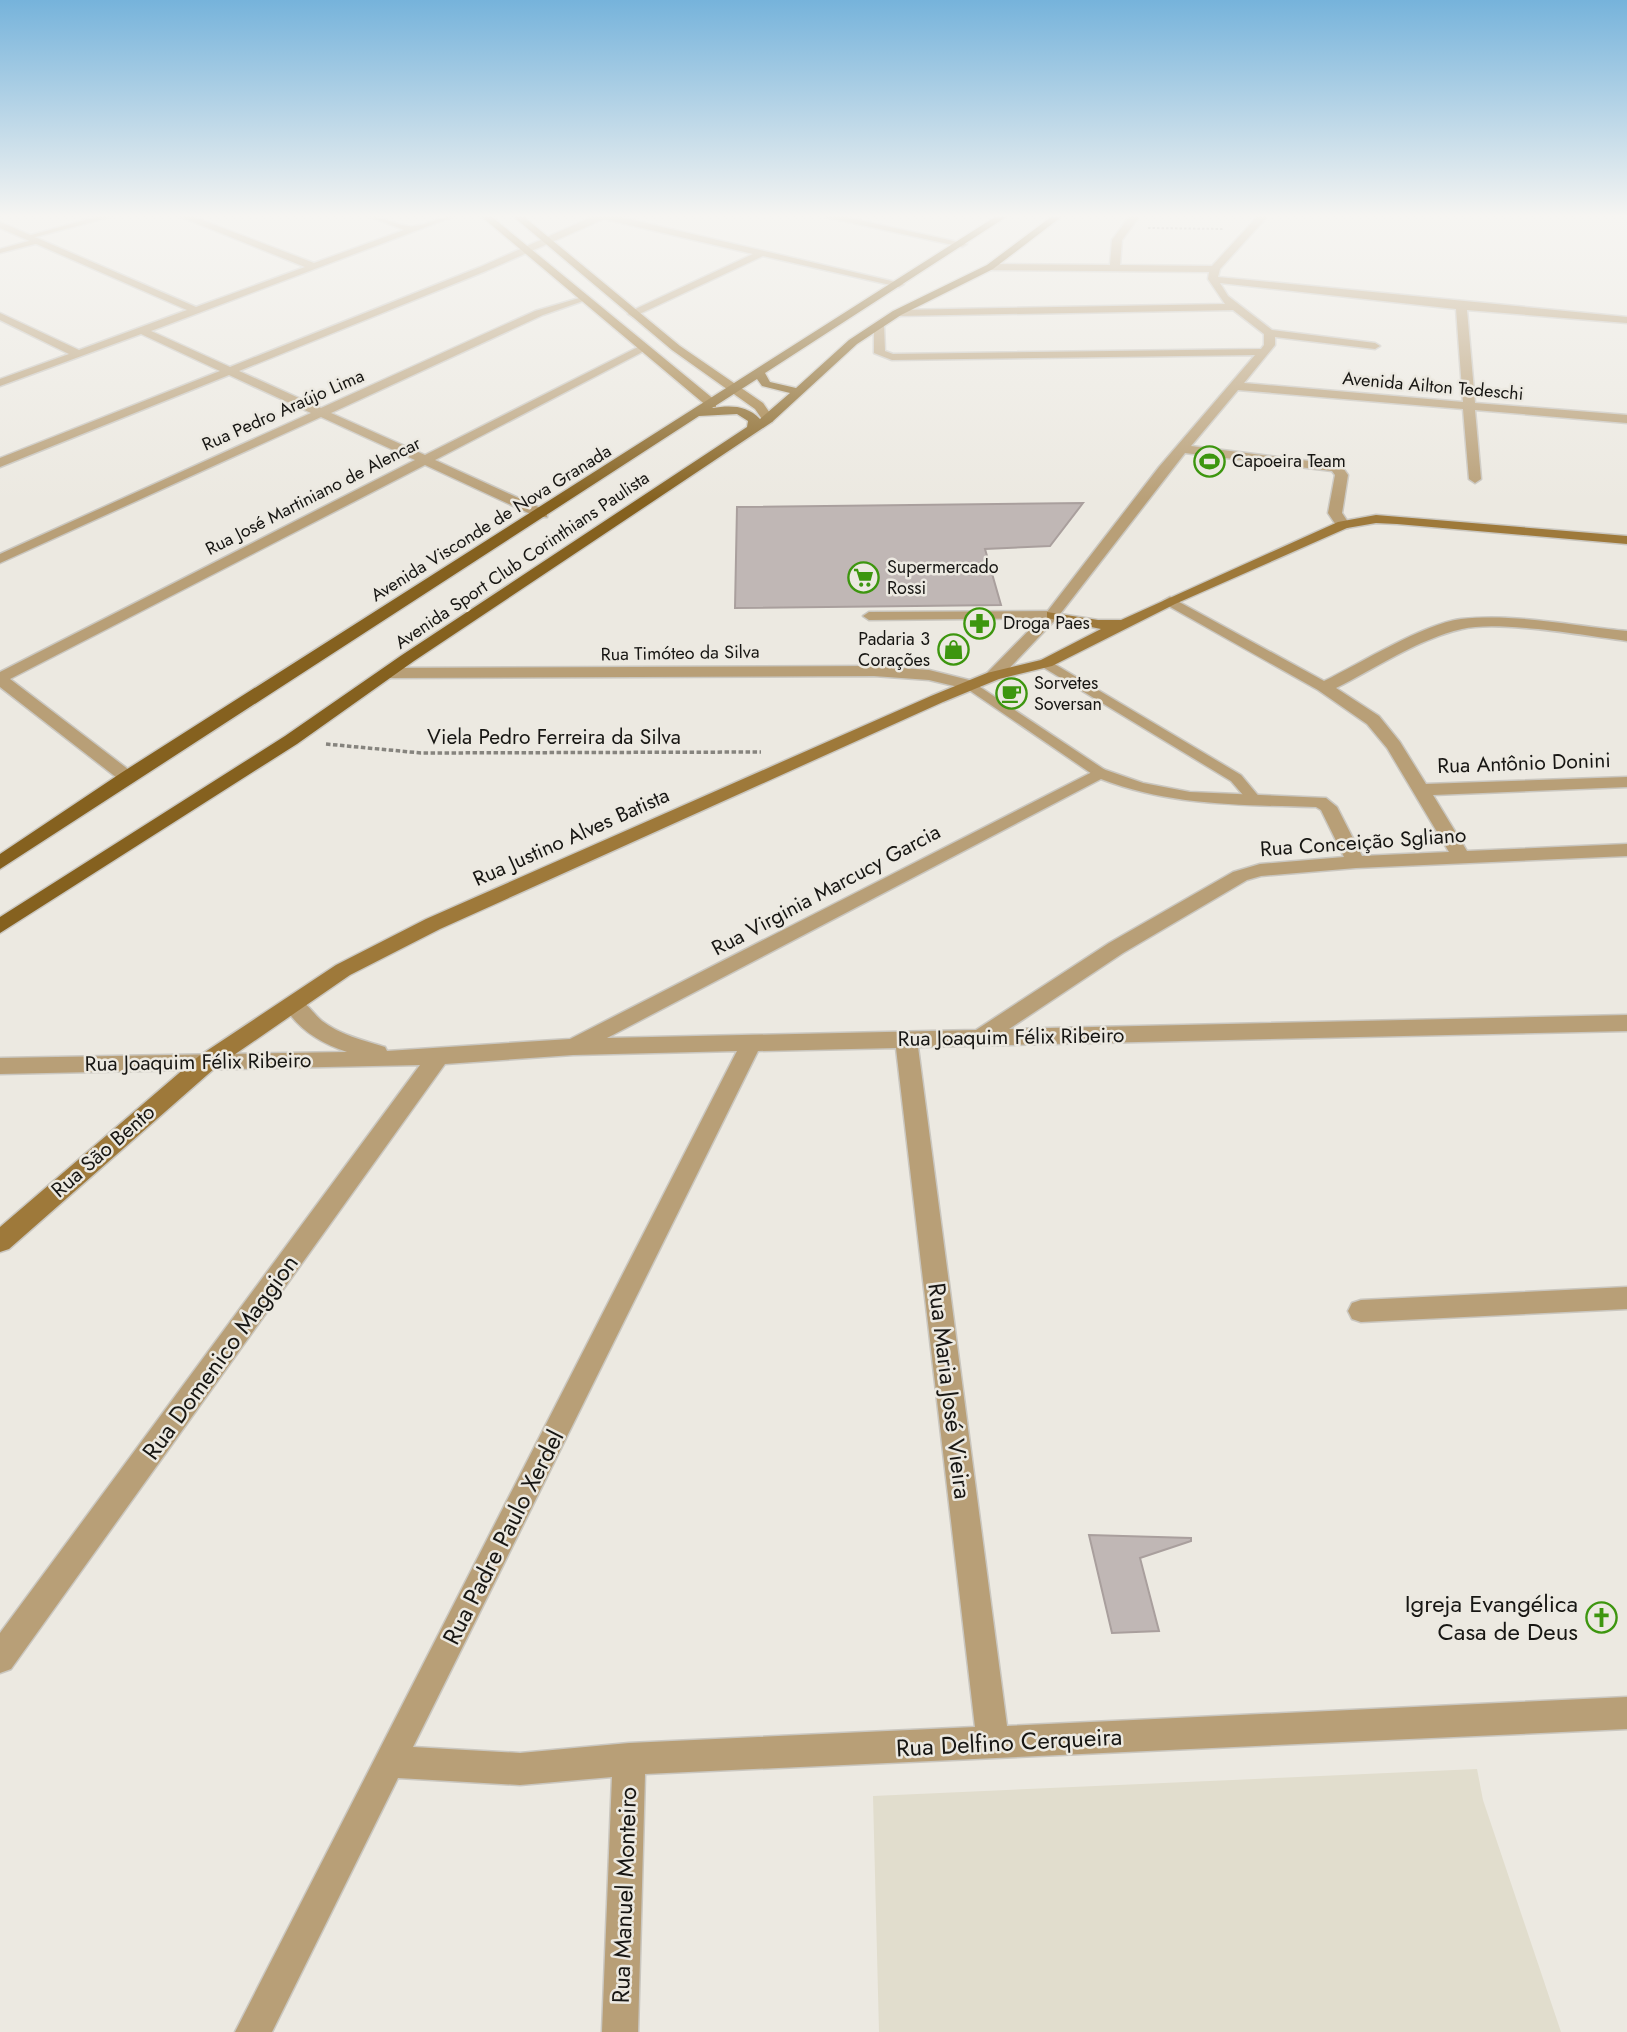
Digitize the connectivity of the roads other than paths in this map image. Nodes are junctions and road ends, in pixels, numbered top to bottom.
1 (195, 312) edge
2 (374, 312) edge
3 (542, 312) edge
4 (599, 312) edge
5 (630, 312) edge
6 (638, 312) edge
7 (855, 312) edge
8 (963, 312) edge
9 (1240, 312) edge
10 (1462, 312) edge
11 (1530, 312) edge
12 (897, 313) joint
13 (633, 314) junction
14 (0, 316) edge
15 (1627, 320) edge
16 (879, 325) junction
17 (143, 331) junction
18 (1269, 333) junction
19 (1375, 346) dead end
20 (644, 348) junction
21 (1262, 352) junction
22 (78, 354) junction
23 (231, 370) junction
24 (759, 372) junction
25 (0, 383) edge
26 (1236, 386) junction
27 (735, 389) junction
28 (799, 392) junction
29 (1472, 407) junction
30 (706, 409) junction
31 (321, 412) junction
32 (768, 419) junction
33 (1627, 419) edge
34 (753, 429) junction
35 (1183, 449) junction
36 (428, 459) junction
37 (0, 463) edge
38 (1475, 479) dead end
39 (542, 514) junction
40 (1343, 526) junction
41 (1627, 540) edge
42 (0, 559) edge
43 (1170, 601) junction
44 (869, 615) dead end
45 (1052, 615) junction
46 (1124, 624) junction
47 (1627, 636) edge
48 (1046, 663) junction
49 (388, 673) junction
50 (993, 676) junction
51 (0, 679) edge
52 (971, 685) junction
53 (1324, 687) junction
54 (1100, 773) junction
55 (127, 777) junction
56 (1627, 782) edge
57 (1422, 790) junction
58 (1254, 799) junction
59 (1627, 850) edge
60 (1462, 858) junction
61 (1356, 862) junction
62 (0, 863) edge
63 (0, 926) edge
64 (293, 1004) junction
65 (1627, 1023) edge
66 (980, 1038) junction
67 (906, 1039) junction
68 (752, 1042) junction
69 (573, 1047) junction
70 (440, 1055) junction
71 (396, 1059) junction
72 (207, 1062) junction
73 (0, 1066) edge
74 (0, 1242) edge
75 (1627, 1298) edge
76 (1361, 1311) dead end
77 (0, 1658) edge
78 (1627, 1713) edge
79 (993, 1744) junction
80 (629, 1759) junction
81 (390, 1762) junction
82 (253, 2032) edge
83 (620, 2032) edge

1 - 17 street
2 - 23 street
3 - 31 street, Rua Pedro Araújo Lima
4 - 20 street
5 - 13 street
6 - 13 street
7 - 24 main road, Avenida Visconde de Nova Granada
8 - 12 street
9 - 18 street
10 - 29 street
11 - 15 street
12 - 16 main road, Avenida Sport Club Corinthians Paulista
13 - 27 street
14 - 22 street
16 - 21 street
16 - 28 main road, Avenida Sport Club Corinthians Paulista
17 - 22 street
17 - 23 street
18 - 19 street
18 - 21 street
20 - 30 street
20 - 36 street, Rua José Martiniano de Alencar
21 - 26 street
22 - 25 street
23 - 31 street
23 - 37 street
24 - 27 main road, Avenida Visconde de Nova Granada
24 - 28 main road
26 - 29 street, Avenida Ailton Tedeschi
26 - 35 street
27 - 30 main road, Avenida Visconde de Nova Granada
27 - 32 street
28 - 32 main road, Avenida Sport Club Corinthians Paulista
29 - 33 street, Avenida Ailton Tedeschi
29 - 38 street
30 - 34 main road
30 - 39 main road, Avenida Visconde de Nova Granada
31 - 36 street
31 - 42 street, Rua Pedro Araújo Lima
32 - 34 main road, Avenida Sport Club Corinthians Paulista
34 - 49 main road, Avenida Sport Club Corinthians Paulista
35 - 40 street
35 - 45 street
36 - 39 street
36 - 51 street, Rua José Martiniano de Alencar
39 - 55 main road, Avenida Visconde de Nova Granada
40 - 41 street, Rua Justino Alves Batista
40 - 43 street, Rua Justino Alves Batista
43 - 46 street, Rua Justino Alves Batista
43 - 53 street
44 - 45 lane
45 - 46 street
45 - 50 street
46 - 48 street, Rua Justino Alves Batista
47 - 53 street
48 - 50 street, Rua Justino Alves Batista
48 - 58 lane
49 - 52 street, Rua Timóteo da Silva
49 - 63 main road, Avenida Sport Club Corinthians Paulista
50 - 52 street, Rua Justino Alves Batista
51 - 55 street
52 - 54 lane
52 - 64 street, Rua Justino Alves Batista
53 - 57 street
54 - 58 street
54 - 69 street, Rua Virginia Marcucy Garcia
55 - 62 main road, Avenida Visconde de Nova Granada
56 - 57 street, Rua Antônio Donini
57 - 60 street
58 - 61 street
59 - 60 street, Rua Conceição Sgliano
60 - 61 street, Rua Conceição Sgliano
61 - 66 street, Rua Conceição Sgliano
64 - 71 street, Rua Joaquim Félix Ribeiro
64 - 72 street, Rua Justino Alves Batista
65 - 66 street, Rua Joaquim Félix Ribeiro
66 - 67 street, Rua Joaquim Félix Ribeiro
67 - 68 street, Rua Joaquim Félix Ribeiro
67 - 79 street, Rua Maria José Vieira
68 - 69 street, Rua Joaquim Félix Ribeiro
68 - 81 street, Rua Padre Paulo Xerdel
69 - 70 street, Rua Joaquim Félix Ribeiro
70 - 71 street, Rua Joaquim Félix Ribeiro
70 - 77 street, Rua Domenico Maggion
71 - 72 street, Rua Joaquim Félix Ribeiro
72 - 73 street, Rua Joaquim Félix Ribeiro
72 - 74 street, Rua São Bento
75 - 76 street
78 - 79 street, Rua Delfino Cerqueira
79 - 80 street, Rua Delfino Cerqueira
80 - 81 street, Rua Delfino Cerqueira
80 - 83 street, Rua Manuel Monteiro
81 - 82 street, Rua Padre Paulo Xerdel

